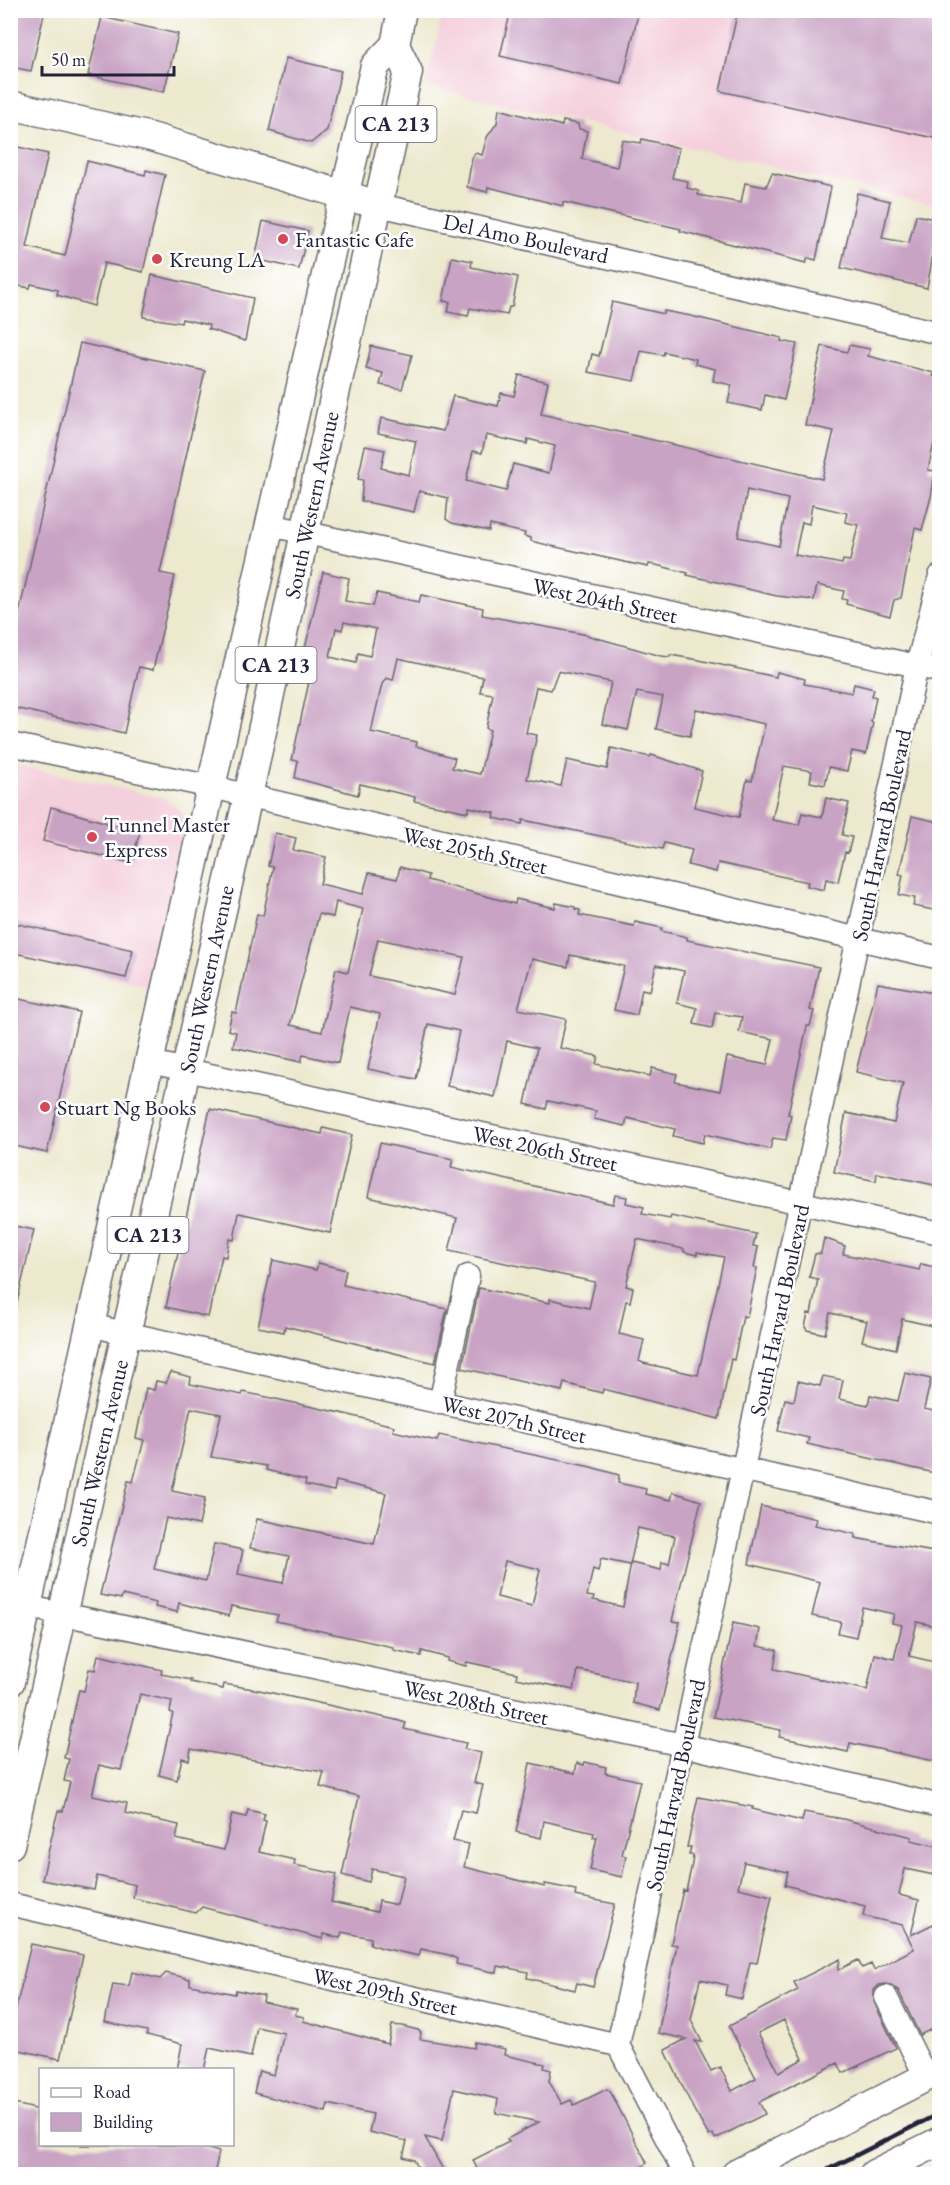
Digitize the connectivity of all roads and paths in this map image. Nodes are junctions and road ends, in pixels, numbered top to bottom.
1 (402, 10) edge
2 (395, 45) junction
3 (10, 105) edge
4 (345, 195) junction
5 (379, 205) junction
6 (939, 333) edge
7 (270, 525) junction
8 (305, 533) junction
9 (939, 576) edge
10 (917, 666) junction
11 (939, 671) edge
12 (10, 744) edge
13 (212, 787) junction
14 (248, 796) junction
15 (859, 940) junction
16 (939, 958) edge
17 (150, 1062) junction
18 (186, 1070) junction
19 (802, 1204) junction
20 (939, 1233) edge
21 (468, 1276) dead end
22 (88, 1325) junction
23 (126, 1333) junction
24 (440, 1403) junction
25 (744, 1471) junction
26 (939, 1513) edge
27 (19, 1605) edge
28 (62, 1614) junction
29 (10, 1682) edge
30 (683, 1745) junction
31 (939, 1806) edge
32 (10, 1845) edge
33 (10, 1904) edge
34 (886, 1997) dead end
35 (618, 2045) junction
36 (932, 2074) edge
37 (939, 2141) edge
38 (685, 2175) edge
39 (736, 2175) edge
40 (874, 2175) edge

1 - 2 main road
2 - 4 main road, South Western Avenue / CA 213
2 - 5 main road, South Western Avenue / CA 213
3 - 4 main road, Del Amo Boulevard
4 - 5 main road, Del Amo Boulevard
4 - 7 main road, South Western Avenue / CA 213
5 - 6 street, Del Amo Boulevard
5 - 8 main road, South Western Avenue / CA 213
7 - 8 street, West 204th Street
7 - 13 main road, South Western Avenue / CA 213
8 - 10 street, West 204th Street
8 - 14 main road, South Western Avenue / CA 213
9 - 10 street, South Harvard Boulevard
10 - 11 street, West 204th Street
10 - 15 street, South Harvard Boulevard
12 - 13 street, West 205th Street
13 - 14 street, West 205th Street
13 - 17 main road, South Western Avenue / CA 213
14 - 15 street, West 205th Street
14 - 18 main road, South Western Avenue / CA 213
15 - 16 street, West 205th Street
15 - 19 street, South Harvard Boulevard
17 - 18 street, West 206th Street
17 - 22 main road, South Western Avenue / CA 213
18 - 19 street, West 206th Street
18 - 23 main road, South Western Avenue / CA 213
19 - 20 street, West 206th Street
19 - 25 street, South Harvard Boulevard
21 - 24 street
22 - 23 street, West 207th Street
22 - 27 main road, South Western Avenue / CA 213
23 - 24 street, West 207th Street
23 - 28 main road, South Western Avenue / CA 213
24 - 25 street, West 207th Street
25 - 26 street, West 207th Street
25 - 30 street, South Harvard Boulevard
27 - 28 street, West 208th Street
27 - 29 main road, South Western Avenue / CA 213
28 - 30 street, West 208th Street
28 - 32 main road, South Western Avenue / CA 213
30 - 31 street, West 208th Street
30 - 35 street, South Harvard Boulevard
33 - 35 street, West 209th Street
34 - 36 street
35 - 38 street
36 - 39 main road
37 - 40 main road

